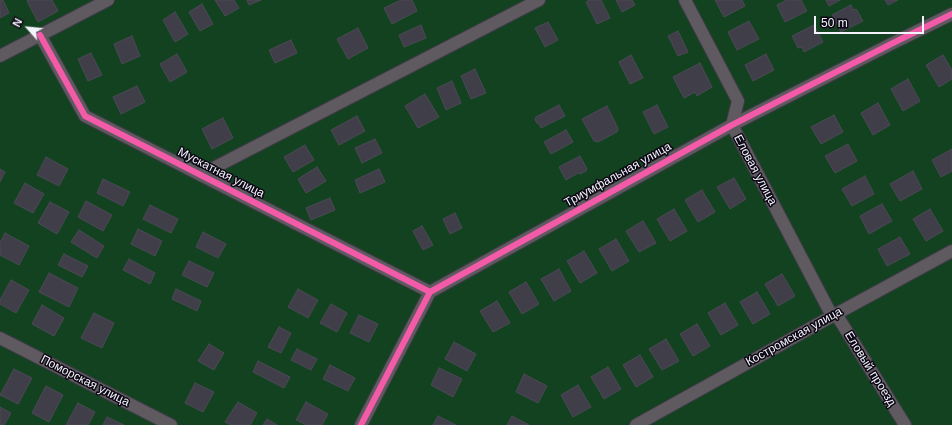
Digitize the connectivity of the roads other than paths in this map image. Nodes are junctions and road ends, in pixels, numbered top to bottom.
1 (108, 0) edge
2 (539, 0) edge
3 (685, 0) edge
4 (952, 14) edge
5 (40, 35) junction
6 (0, 56) edge
7 (732, 125) junction
8 (200, 175) junction
9 (952, 252) edge
10 (430, 292) junction
11 (834, 315) junction
12 (0, 338) edge
13 (171, 425) edge
14 (361, 425) edge
15 (636, 425) edge
16 (905, 425) edge

1 - 5 street
2 - 8 street, Мускатная улица
3 - 7 street, Еловая улица
4 - 7 street, Триумфальная улица
5 - 6 street
5 - 8 street, Мускатная улица
7 - 10 street, Триумфальная улица
7 - 11 street, Еловая улица
8 - 10 street, Мускатная улица
9 - 11 street, Костромская улица
10 - 14 street
11 - 15 street, Костромская улица
11 - 16 street, Еловый проезд
12 - 13 street, Поморская улица

